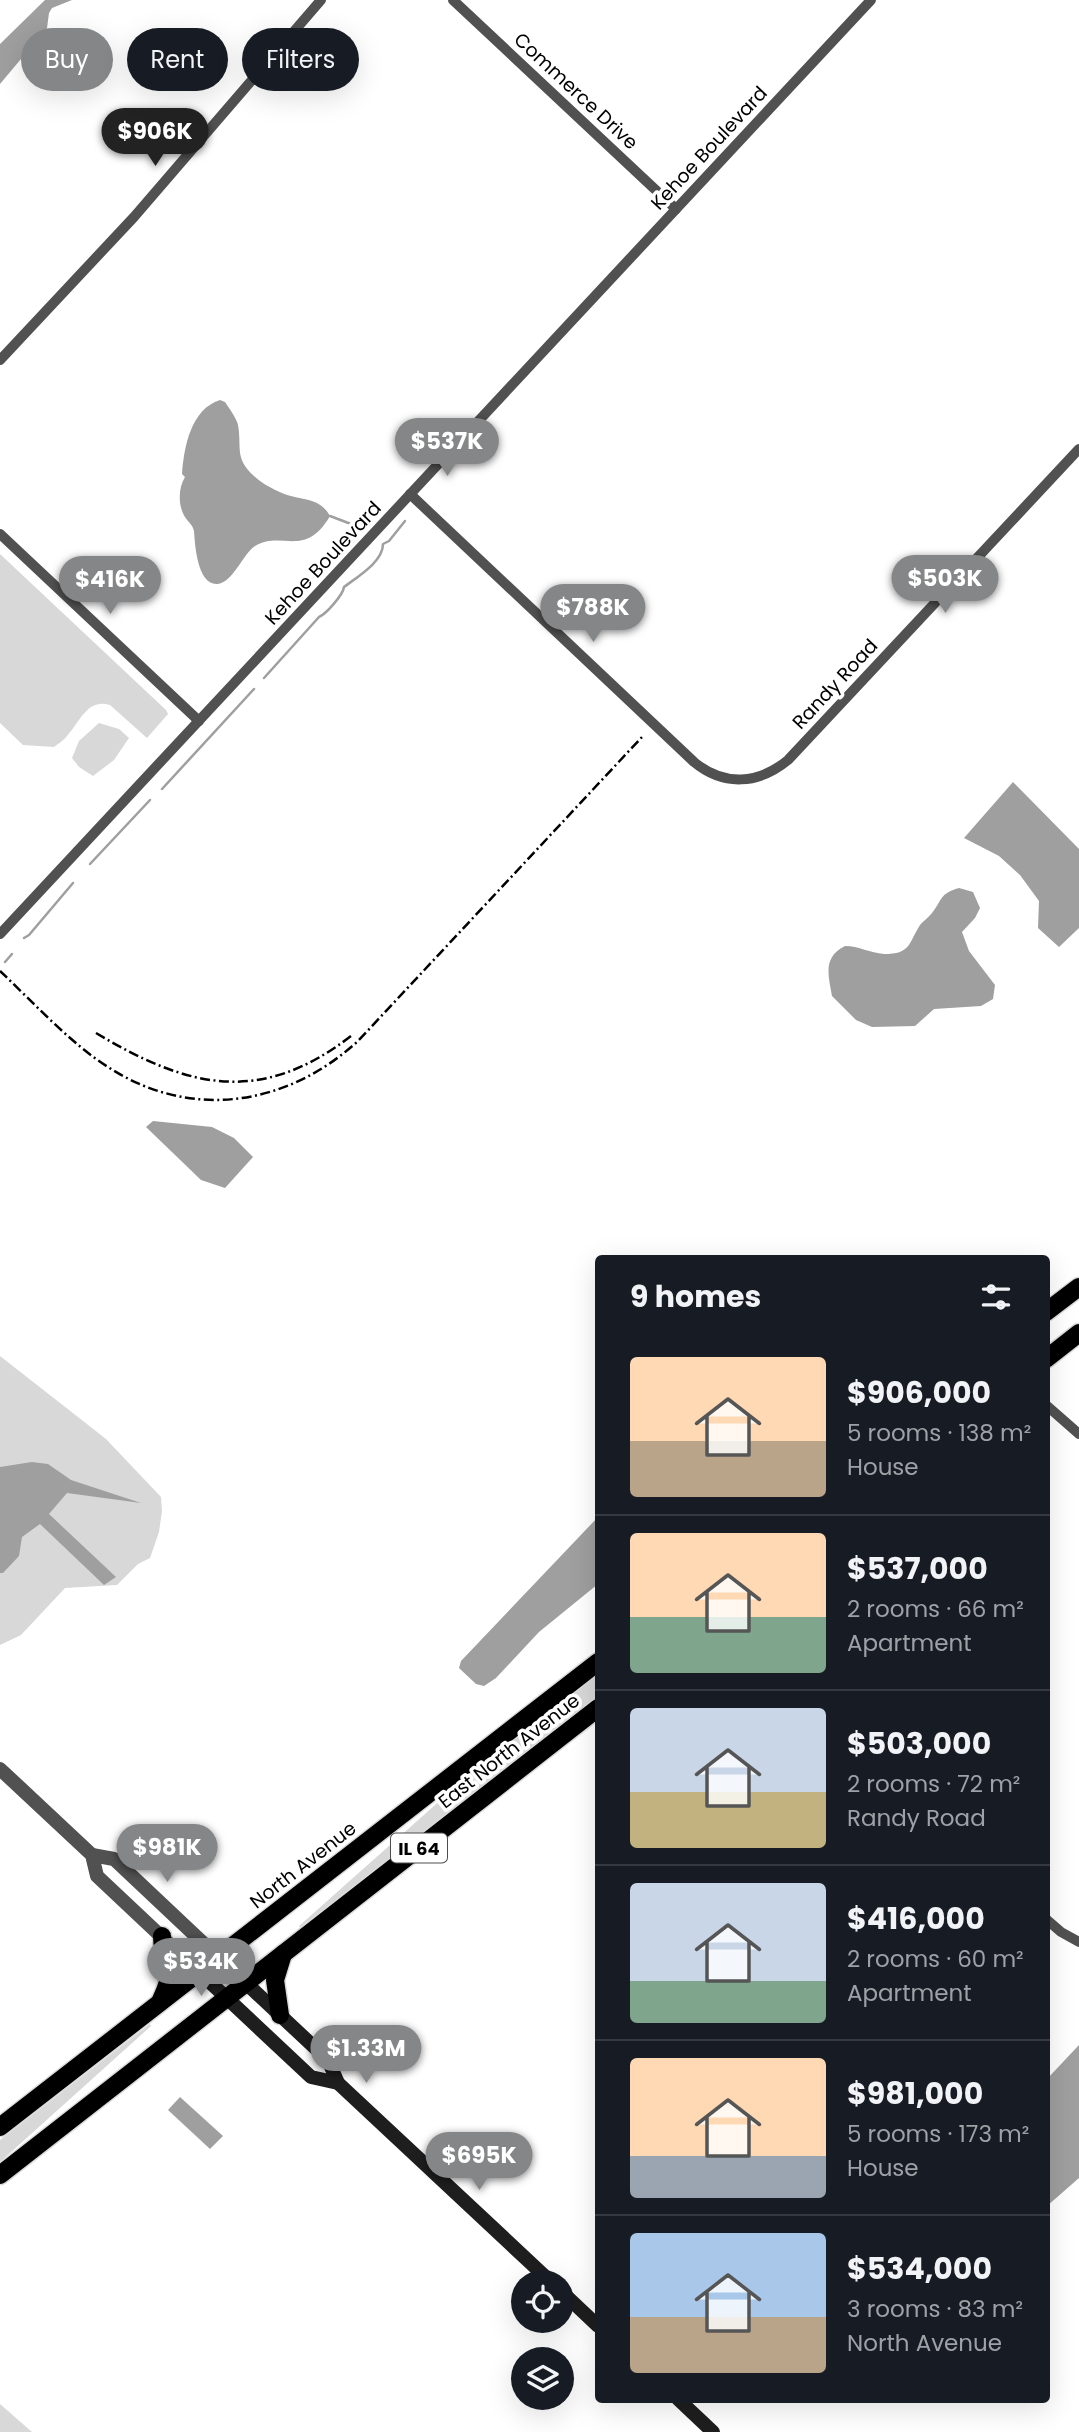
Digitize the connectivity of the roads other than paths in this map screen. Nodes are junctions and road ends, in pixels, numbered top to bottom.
1 (321, 0) edge
2 (453, 0) edge
3 (871, 0) edge
4 (677, 209) junction
5 (0, 360) edge
6 (1079, 449) edge
7 (410, 494) junction
8 (0, 534) edge
9 (199, 721) junction
10 (0, 934) edge
11 (1079, 1287) edge
12 (1050, 1309) edge
13 (1079, 1333) edge
14 (1050, 1356) edge
15 (1050, 1409) edge
16 (1079, 1434) edge
17 (595, 1664) edge
18 (595, 1710) edge
19 (0, 1769) edge
20 (92, 1855) junction
21 (1050, 1922) edge
22 (162, 1936) junction
23 (1079, 1942) edge
24 (283, 1954) junction
25 (218, 1957) junction
26 (199, 1972) junction
27 (246, 1983) junction
28 (226, 1998) junction
29 (160, 2002) junction
30 (280, 2015) junction
31 (338, 2083) junction
32 (0, 2127) edge
33 (0, 2175) edge
34 (538, 2270) edge
35 (574, 2303) edge
36 (595, 2323) edge
37 (681, 2403) edge
38 (699, 2425) edge
39 (713, 2432) edge

1 - 5 street
2 - 4 street, Commerce Drive
3 - 4 street, Kehoe Boulevard
4 - 7 street, Kehoe Boulevard
6 - 7 street, Randy Road
7 - 9 street, Kehoe Boulevard
8 - 9 street
9 - 10 street, Kehoe Boulevard
11 - 12 main road
13 - 14 main road
15 - 16 street
17 - 25 main road, North Avenue / IL 64
18 - 24 main road, East North Avenue / IL 64
19 - 20 street
20 - 22 street
20 - 25 street
21 - 23 street
22 - 26 street
22 - 29 main road
24 - 27 main road, East North Avenue / IL 64
24 - 30 main road
25 - 26 main road, North Avenue / IL 64
25 - 27 main road
26 - 28 main road
26 - 29 main road, North Avenue / IL 64
27 - 28 main road, IL 64
27 - 30 main road
28 - 31 main road
28 - 33 main road, IL 64
29 - 32 main road, North Avenue / IL 64
30 - 31 main road
31 - 34 main road
35 - 36 main road
37 - 38 main road
38 - 39 main road

